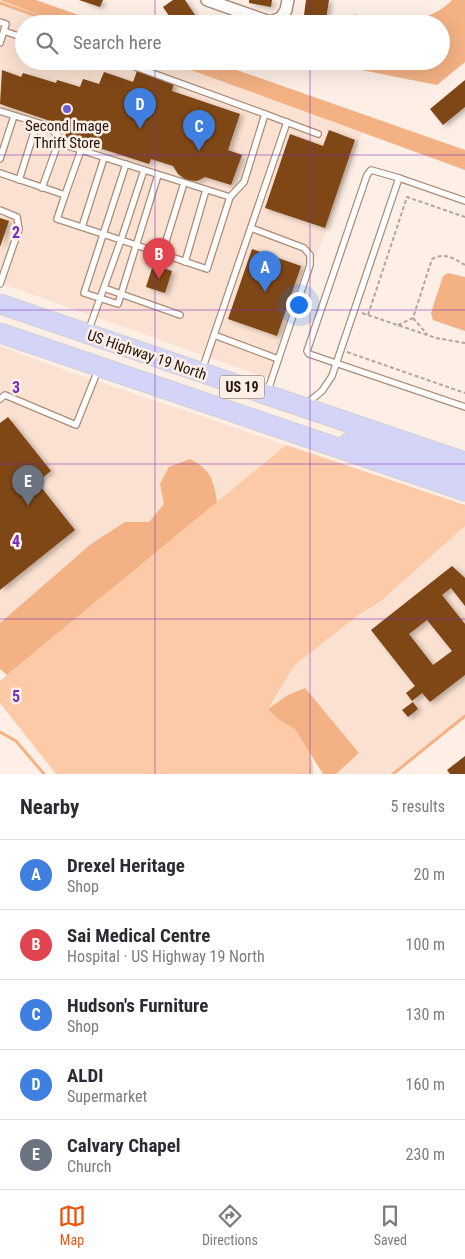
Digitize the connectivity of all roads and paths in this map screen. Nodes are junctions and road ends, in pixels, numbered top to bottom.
1 (207, 0) edge
2 (288, 0) edge
3 (250, 15) edge
4 (283, 15) edge
5 (0, 22) edge
6 (4, 31) junction
7 (15, 35) edge
8 (0, 43) edge
9 (144, 70) edge
10 (0, 111) edge
11 (265, 114) junction
12 (14, 116) junction
13 (287, 122) junction
14 (37, 123) junction
15 (318, 134) dead end
16 (60, 138) junction
17 (81, 150) junction
18 (104, 158) junction
19 (0, 159) edge
20 (126, 164) junction
21 (144, 170) junction
22 (0, 173) edge
23 (158, 175) junction
24 (399, 178) junction
25 (20, 180) junction
26 (184, 183) junction
27 (42, 188) junction
28 (206, 190) junction
29 (65, 196) junction
30 (230, 197) junction
31 (465, 201) edge
32 (0, 210) edge
33 (465, 217) edge
34 (82, 227) junction
35 (251, 228) junction
36 (103, 234) junction
37 (121, 240) junction
38 (137, 245) junction
39 (162, 254) junction
40 (185, 262) junction
41 (465, 265) edge
42 (0, 284) edge
43 (104, 288) junction
44 (121, 294) junction
45 (100, 298) junction
46 (0, 304) edge
47 (360, 312) dead end
48 (180, 315) dead end
49 (368, 315) junction
50 (413, 318) junction
51 (398, 325) junction
52 (0, 333) edge
53 (87, 334) junction
54 (214, 335) junction
55 (429, 335) junction
56 (465, 343) edge
57 (348, 349) dead end
58 (346, 352) junction
59 (278, 359) junction
60 (339, 365) junction
61 (96, 367) junction
62 (201, 373) junction
63 (465, 393) edge
64 (266, 395) junction
65 (2, 396) edge
66 (297, 405) junction
67 (465, 407) edge
68 (305, 437) junction
69 (465, 462) edge
70 (465, 476) edge
71 (465, 491) edge

1 - 3 street
2 - 4 street
5 - 6 lane
6 - 7 lane
6 - 8 lane
9 - 11 lane
10 - 12 lane
11 - 13 lane
11 - 30 lane
12 - 14 lane
12 - 19 lane
13 - 15 lane
13 - 35 lane
14 - 16 lane
14 - 25 lane
16 - 17 lane
16 - 27 lane
17 - 18 lane
17 - 29 lane
18 - 20 lane
18 - 34 lane
20 - 21 lane
20 - 36 lane
21 - 23 lane
21 - 37 lane
22 - 25 lane
23 - 26 lane
23 - 38 lane
24 - 31 lane
24 - 60 lane
24 - 60 lane
25 - 27 lane
26 - 28 lane
26 - 39 lane
27 - 29 lane
28 - 30 lane
28 - 40 lane
29 - 34 lane
30 - 40 lane
32 - 42 lane
33 - 49 path
34 - 36 lane
35 - 54 lane
35 - 59 lane
36 - 37 lane
36 - 45 lane
37 - 38 lane
37 - 43 lane
38 - 39 lane
38 - 44 lane
39 - 40 lane
41 - 50 path
43 - 44 lane
43 - 45 lane
44 - 45 lane
44 - 48 lane
45 - 53 lane
46 - 53 highway, US Highway 19 North / US 19
47 - 49 path
49 - 51 path
50 - 51 path
50 - 55 path
51 - 55 path
52 - 61 highway, US Highway 19 North / US 19
53 - 62 highway, US Highway 19 North / US 19
54 - 59 lane
54 - 62 lane
55 - 56 path
57 - 58 path
58 - 60 path
58 - 63 path
59 - 64 lane
60 - 66 lane
60 - 67 lane
61 - 65 lane
61 - 66 highway
61 - 68 highway, US Highway 19 North / US 19
62 - 64 highway, US Highway 19 North / US 19
64 - 66 highway, US Highway 19 North / US 19
66 - 69 highway, US Highway 19 North / US 19
68 - 70 highway
68 - 71 highway, US Highway 19 North / US 19

